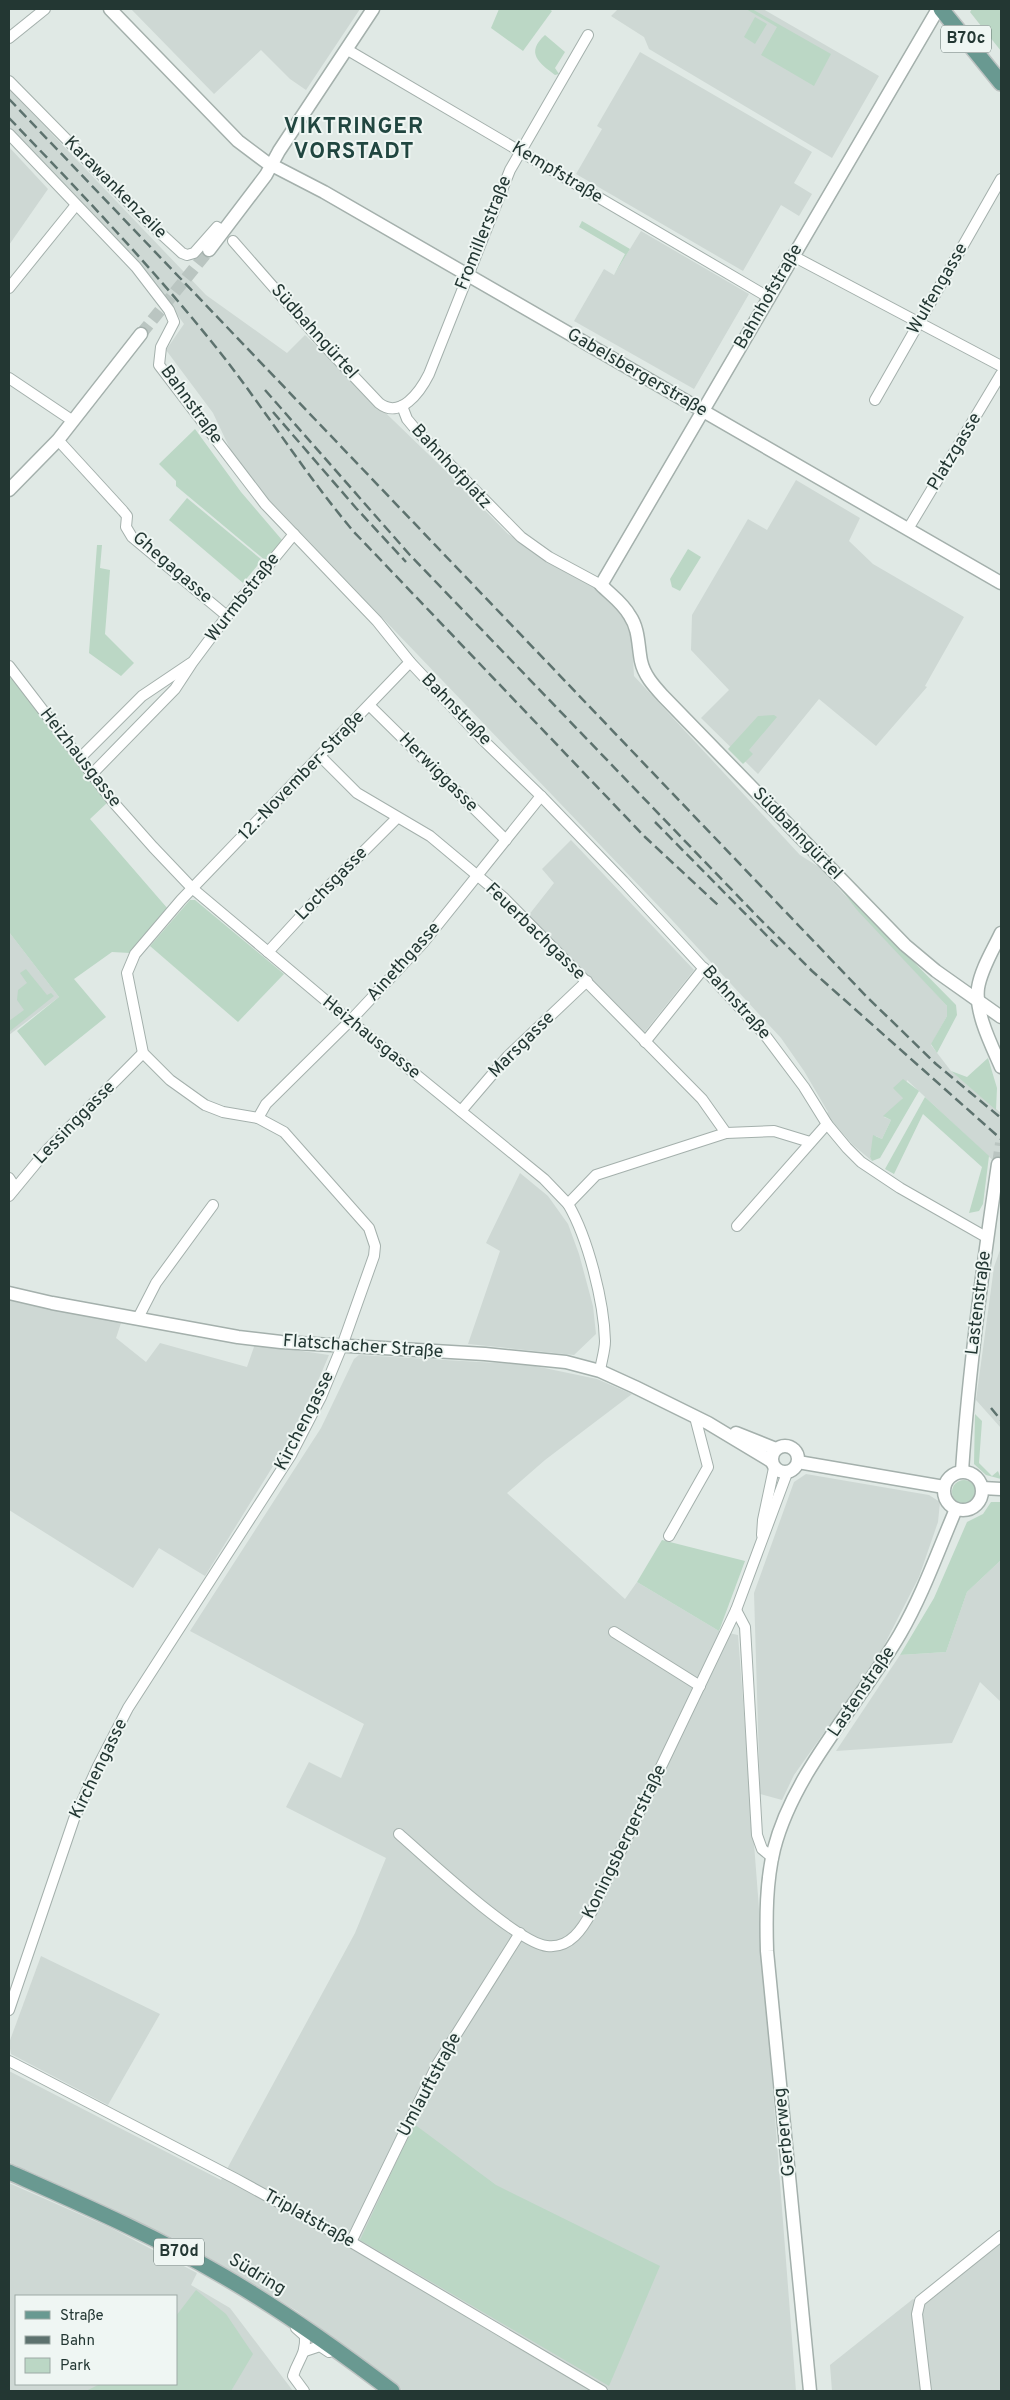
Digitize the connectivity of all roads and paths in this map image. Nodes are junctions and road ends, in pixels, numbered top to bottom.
1 (45, 9) edge
2 (110, 9) edge
3 (373, 9) edge
4 (939, 9) edge
5 (588, 35) dead end
6 (9, 38) edge
7 (346, 49) junction
8 (9, 81) edge
9 (1001, 83) edge
10 (9, 134) edge
11 (520, 152) junction
12 (272, 165) junction
13 (1001, 178) edge
14 (76, 205) junction
15 (224, 231) junction
16 (233, 241) dead end
17 (208, 250) tunnel mouth
18 (793, 256) junction
19 (467, 275) junction
20 (9, 288) edge
21 (768, 297) junction
22 (918, 322) junction
23 (141, 334) tunnel mouth
24 (1001, 366) edge
25 (1001, 374) edge
26 (9, 378) edge
27 (875, 400) dead end
28 (402, 406) junction
29 (703, 410) junction
30 (73, 422) junction
31 (58, 440) junction
32 (9, 490) edge
33 (908, 530) junction
34 (294, 534) junction
35 (1001, 583) edge
36 (601, 586) junction
37 (227, 616) junction
38 (410, 662) junction
39 (192, 663) junction
40 (9, 666) edge
41 (370, 706) junction
42 (321, 757) junction
43 (80, 758) junction
44 (92, 774) junction
45 (541, 796) junction
46 (397, 818) junction
47 (506, 840) junction
48 (478, 876) junction
49 (192, 888) junction
50 (1001, 933) edge
51 (268, 952) junction
52 (704, 968) junction
53 (587, 981) junction
54 (979, 1002) junction
55 (1001, 1017) edge
56 (351, 1020) junction
57 (645, 1042) junction
58 (143, 1053) junction
59 (1000, 1058) edge
60 (461, 1112) junction
61 (258, 1118) junction
62 (827, 1124) junction
63 (726, 1133) junction
64 (810, 1142) junction
65 (998, 1164) dead end
66 (9, 1178) edge
67 (16, 1187) junction
68 (9, 1196) edge
69 (568, 1204) junction
70 (213, 1205) dead end
71 (737, 1226) dead end
72 (986, 1237) junction
73 (11, 1293) edge
74 (138, 1318) junction
75 (342, 1346) junction
76 (600, 1371) junction
77 (695, 1417) junction
78 (708, 1423) junction
79 (776, 1449) junction
80 (798, 1462) junction
81 (773, 1465) junction
82 (962, 1471) junction
83 (788, 1473) junction
84 (944, 1487) junction
85 (982, 1488) junction
86 (1001, 1490) edge
87 (956, 1509) junction
88 (669, 1536) dead end
89 (762, 1536) junction
90 (736, 1610) junction
91 (614, 1632) dead end
92 (700, 1686) junction
93 (399, 1834) dead end
94 (773, 1858) junction
95 (770, 1873) joint
96 (520, 1933) junction
97 (9, 2010) edge
98 (9, 2060) edge
99 (9, 2172) edge
100 (1001, 2236) edge
101 (351, 2242) junction
102 (276, 2308) junction
103 (306, 2351) junction
104 (344, 2355) junction
105 (304, 2391) edge
106 (392, 2391) edge
107 (602, 2391) edge
108 (810, 2391) edge
109 (926, 2391) edge

1 - 6 street
2 - 12 street, Gabelsbergerstraße
3 - 7 street
4 - 9 main road, B70c
4 - 18 street, Bahnhofstraße
5 - 11 street, Fromillerstraße
7 - 11 street, Kempfstraße
7 - 12 street
8 - 15 street, Karawankenzeile
10 - 14 street, Bahnstraße
11 - 19 street, Fromillerstraße
11 - 21 street, Kempfstraße
12 - 15 street
12 - 19 street, Gabelsbergerstraße
13 - 22 street, Wulfengasse
14 - 20 street
14 - 34 street, Bahnstraße
15 - 17 street
16 - 28 street, Südbahngürtel
18 - 21 street, Bahnhofstraße
18 - 22 street
19 - 28 street, Fromillerstraße
19 - 29 street, Gabelsbergerstraße
21 - 29 street, Bahnhofstraße
22 - 24 street
22 - 27 street, Wulfengasse
23 - 30 street
25 - 33 street, Platzgasse
26 - 30 street
28 - 36 street, Bahnhofplatz
29 - 33 street, Gabelsbergerstraße
29 - 36 street, Bahnhofstraße
30 - 31 street
31 - 32 street
31 - 37 street, Ghegagasse
33 - 35 street, Gabelsbergerstraße
34 - 37 street, Wurmbstraße
34 - 38 street, Bahnstraße
36 - 54 street, Südbahngürtel
37 - 39 street, Wurmbstraße
38 - 41 street, 12.-November-Straße
38 - 45 street, Bahnstraße
39 - 43 street, Wurmbstraße
39 - 44 street, Wurmbstraße
40 - 43 street, Heizhausgasse
41 - 42 street, 12.-November-Straße
41 - 47 street, Herwiggasse
42 - 46 street, Feuerbachgasse
42 - 49 street, 12.-November-Straße
43 - 44 street, Heizhausgasse
44 - 49 street, Heizhausgasse
45 - 47 street, Ainethgasse
45 - 52 street, Bahnstraße
46 - 48 street, Feuerbachgasse
46 - 51 street, Lochsgasse
47 - 48 street, Ainethgasse
48 - 53 street, Feuerbachgasse
48 - 56 street, Ainethgasse
49 - 51 street, Heizhausgasse
49 - 58 street
50 - 54 street
51 - 56 street, Heizhausgasse
52 - 57 street
52 - 62 street, Bahnstraße
53 - 57 street, Feuerbachgasse
53 - 60 street, Marsgasse
54 - 55 street, Südbahngürtel
54 - 59 street
56 - 60 street, Heizhausgasse
56 - 61 street, Ainethgasse
57 - 63 street, Feuerbachgasse
58 - 61 street, Kirchengasse
58 - 67 street, Lessinggasse
60 - 69 street, Heizhausgasse
61 - 75 street, Kirchengasse
62 - 64 street
62 - 72 street, Bahnstraße
63 - 64 street
63 - 69 street
64 - 71 street
65 - 72 street, Lastenstraße
66 - 67 street
67 - 68 street, Lessinggasse
69 - 76 street, Heizhausgasse
70 - 74 street
72 - 82 street, Lastenstraße
73 - 74 street, Flatschacher Straße
74 - 75 street, Flatschacher Straße
75 - 76 street, Flatschacher Straße
75 - 97 street, Kirchengasse
76 - 77 street, Flatschacher Straße
77 - 78 street, Flatschacher Straße
77 - 88 street
78 - 79 street, Flatschacher Straße
78 - 81 street, Flatschacher Straße
79 - 80 street
79 - 81 street
80 - 83 street
80 - 84 street
81 - 83 street
81 - 89 street, Koningsbergerstraße
82 - 84 street
82 - 85 street
83 - 89 street, Koningsbergerstraße
84 - 87 street
85 - 86 street
85 - 87 street
87 - 94 street, Lastenstraße
89 - 90 street, Koningsbergerstraße
90 - 92 street, Koningsbergerstraße
90 - 94 street
91 - 92 street
92 - 96 street, Koningsbergerstraße
93 - 96 street, Koningsbergerstraße
94 - 95 street, Lastenstraße
95 - 108 street, Gerberweg
96 - 101 street, Umlauftstraße
98 - 101 street, Triplatstraße
99 - 102 main road, Südring / B70d
100 - 109 street
101 - 107 street, Triplatstraße
102 - 103 street
102 - 104 main road, Südring / B70d
103 - 104 street
103 - 105 street
104 - 106 main road, Südring / B70d

